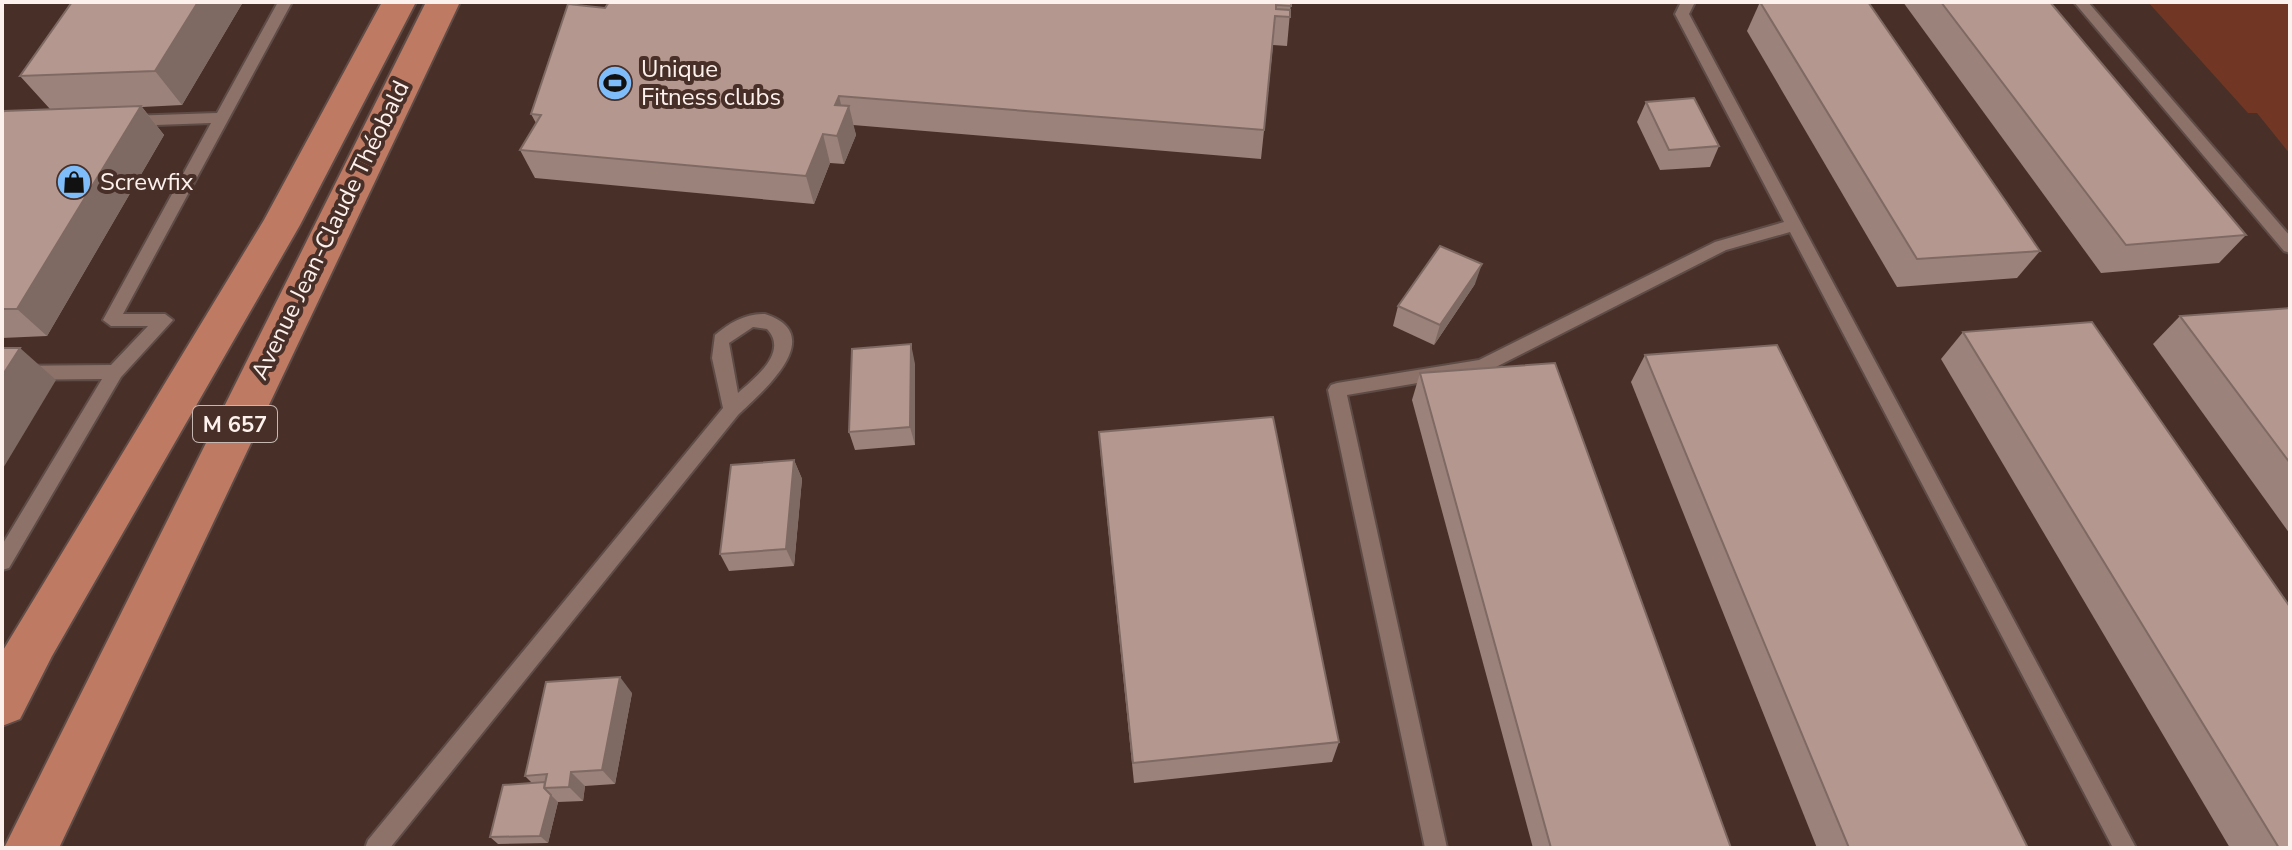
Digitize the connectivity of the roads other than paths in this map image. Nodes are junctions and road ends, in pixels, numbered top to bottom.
1 (285, 2) edge
2 (399, 2) edge
3 (443, 2) edge
4 (1688, 2) edge
5 (2081, 2) edge
6 (221, 118) junction
7 (109, 122) edge
8 (1794, 225) junction
9 (2290, 247) edge
10 (115, 372) junction
11 (2, 373) edge
12 (732, 410) junction
13 (2, 562) edge
14 (2, 702) edge
15 (31, 848) edge
16 (376, 848) edge
17 (1436, 848) edge
18 (2125, 848) edge

1 - 6 lane
2 - 14 main road, Avenue Jean-Claude Théobald / M 657
3 - 15 main road, Avenue Jean-Claude Théobald / M 657
4 - 8 lane
5 - 9 lane
6 - 7 lane
6 - 10 lane
8 - 17 lane
8 - 18 lane
10 - 11 lane
10 - 13 lane
12 - 12 lane
12 - 16 lane

